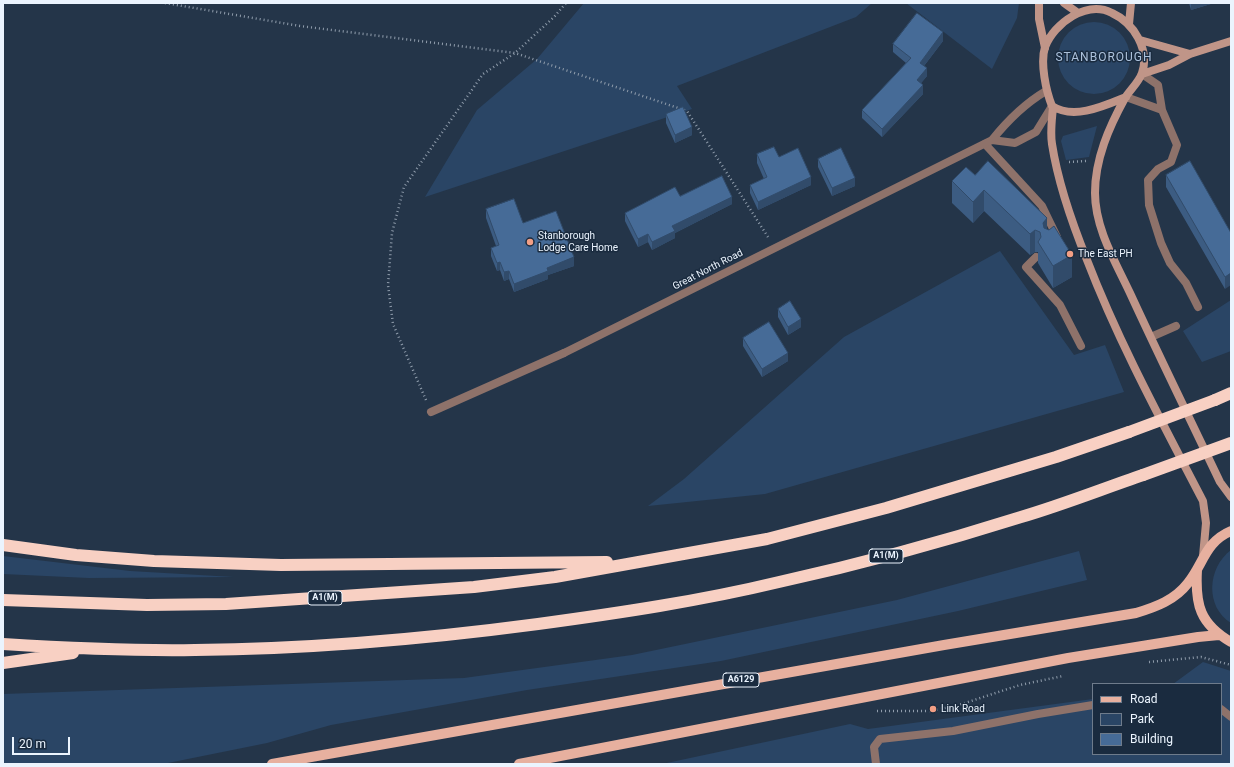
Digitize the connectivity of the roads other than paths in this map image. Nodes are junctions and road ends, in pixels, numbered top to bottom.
1 (1039, 3) edge
2 (1064, 3) edge
3 (1099, 3) edge
4 (1132, 3) edge
5 (1092, 10) junction
6 (1078, 13) junction
7 (1129, 24) junction
8 (1140, 40) junction
9 (1231, 41) edge
10 (1045, 48) junction
11 (1190, 54) junction
12 (1142, 74) junction
13 (1046, 91) junction
14 (1126, 97) junction
15 (1052, 107) junction
16 (1162, 110) junction
17 (989, 142) junction
18 (1053, 241) edge
19 (1036, 257) dead end
20 (1198, 307) dead end
21 (1176, 326) dead end
22 (1151, 337) junction
23 (1081, 346) dead end
24 (1231, 393) edge
25 (431, 412) road end
26 (1231, 443) edge
27 (1231, 497) edge
28 (1231, 531) edge
29 (3, 545) edge
30 (1202, 556) junction
31 (645, 562) junction
32 (1197, 570) junction
33 (3, 600) edge
34 (1219, 635) junction
35 (1231, 642) edge
36 (3, 644) edge
37 (102, 650) junction
38 (3, 663) edge
39 (1092, 705) edge
40 (1222, 710) edge
41 (1231, 717) edge
42 (275, 764) edge
43 (519, 764) edge
44 (876, 764) edge

1 - 10 main road
2 - 6 main road
3 - 5 main road
4 - 7 main road
5 - 6 main road
5 - 7 main road
6 - 10 main road
7 - 8 main road
8 - 11 main road
8 - 12 main road
9 - 11 main road
10 - 13 main road
11 - 12 main road
12 - 14 main road
12 - 16 street
13 - 15 main road
13 - 17 street, Great North Road
14 - 15 main road
14 - 16 street
14 - 22 main road
15 - 17 street
15 - 30 main road
16 - 20 street
17 - 18 street
17 - 25 street, Great North Road
19 - 23 street
21 - 22 street
22 - 27 main road
24 - 31 highway, A1(M), bridge
26 - 37 highway, A1(M), bridge
28 - 30 main road
29 - 31 highway, A1(M)
30 - 32 main road
31 - 33 highway, A1(M)
32 - 34 main road
32 - 42 main road, A6129
34 - 35 main road
34 - 43 main road
36 - 37 highway, A1(M)
37 - 38 highway, A1(M)
39 - 44 street
40 - 41 street

